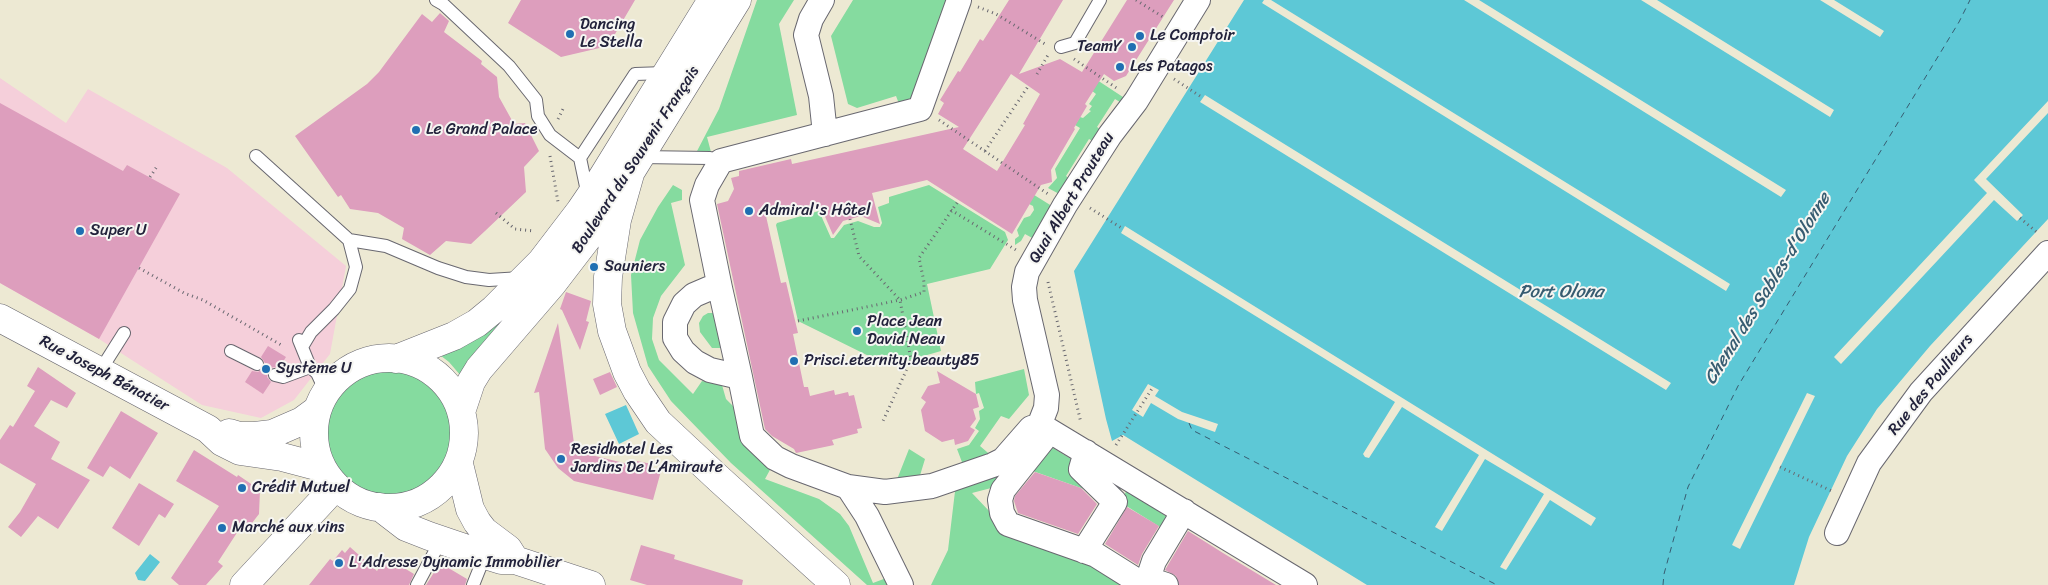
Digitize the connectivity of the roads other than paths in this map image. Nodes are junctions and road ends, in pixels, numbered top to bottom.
1 (436, 0) edge
2 (712, 0) edge
3 (737, 0) edge
4 (822, 0) edge
5 (1100, 0) edge
6 (1198, 0) edge
7 (965, 2) edge
8 (1061, 47) road end
9 (668, 73) junction
10 (825, 134) junction
11 (256, 156) dead end
12 (580, 158) junction
13 (721, 161) junction
14 (635, 165) junction
15 (589, 198) junction
16 (349, 240) junction
17 (2047, 247) edge
18 (526, 278) junction
19 (720, 288) junction
20 (0, 318) edge
21 (124, 333) dead end
22 (231, 351) dead end
23 (396, 359) junction
24 (257, 364) dead end
25 (309, 364) junction
26 (100, 371) junction
27 (275, 375) dead end
28 (740, 377) junction
29 (322, 401) junction
30 (461, 412) junction
31 (1044, 428) junction
32 (208, 430) junction
33 (1084, 451) junction
34 (459, 464) junction
35 (328, 477) junction
36 (848, 487) junction
37 (380, 508) junction
38 (1184, 512) junction
39 (1837, 533) dead end
40 (441, 540) junction
41 (1084, 551) junction
42 (485, 555) junction
43 (515, 560) junction
44 (1156, 582) edge
45 (1298, 583) edge
46 (244, 585) edge
47 (417, 585) edge
48 (473, 585) edge
49 (591, 585) edge
50 (836, 585) edge
51 (901, 585) edge

1 - 12 lane
2 - 9 main road, Boulevard du Souvenir Français
3 - 14 main road, Boulevard du Souvenir Français
4 - 10 street
5 - 8 lane
6 - 31 street, Quai Albert Prouteau
7 - 10 street
9 - 12 lane
9 - 15 main road, Boulevard du Souvenir Français
10 - 13 street
11 - 16 lane
12 - 15 lane
13 - 14 lane
13 - 19 street
14 - 30 main road, Boulevard du Souvenir Français
14 - 50 main road
15 - 18 main road, Boulevard du Souvenir Français
16 - 18 lane
16 - 25 lane
17 - 39 street, Rue des Poulieurs
18 - 23 main road, Boulevard du Souvenir Français
19 - 28 street
19 - 28 street
20 - 26 main road, Rue Joseph Bénatier
21 - 26 lane
22 - 24 lane
23 - 29 main road
23 - 30 main road
25 - 27 lane
25 - 29 lane
26 - 32 main road, Rue Joseph Bénatier
28 - 36 street
29 - 32 main road, Rue Joseph Bénatier
29 - 35 main road
30 - 34 main road
31 - 33 street
31 - 36 street
31 - 41 street
32 - 35 main road, Rue Joseph Bénatier
33 - 38 street
33 - 41 street
34 - 37 main road
34 - 43 main road
35 - 37 main road
35 - 46 main road
36 - 51 street
37 - 40 main road
38 - 44 street
38 - 45 street
40 - 42 main road
40 - 47 lane
41 - 44 street
42 - 43 main road
42 - 48 lane
43 - 49 main road

